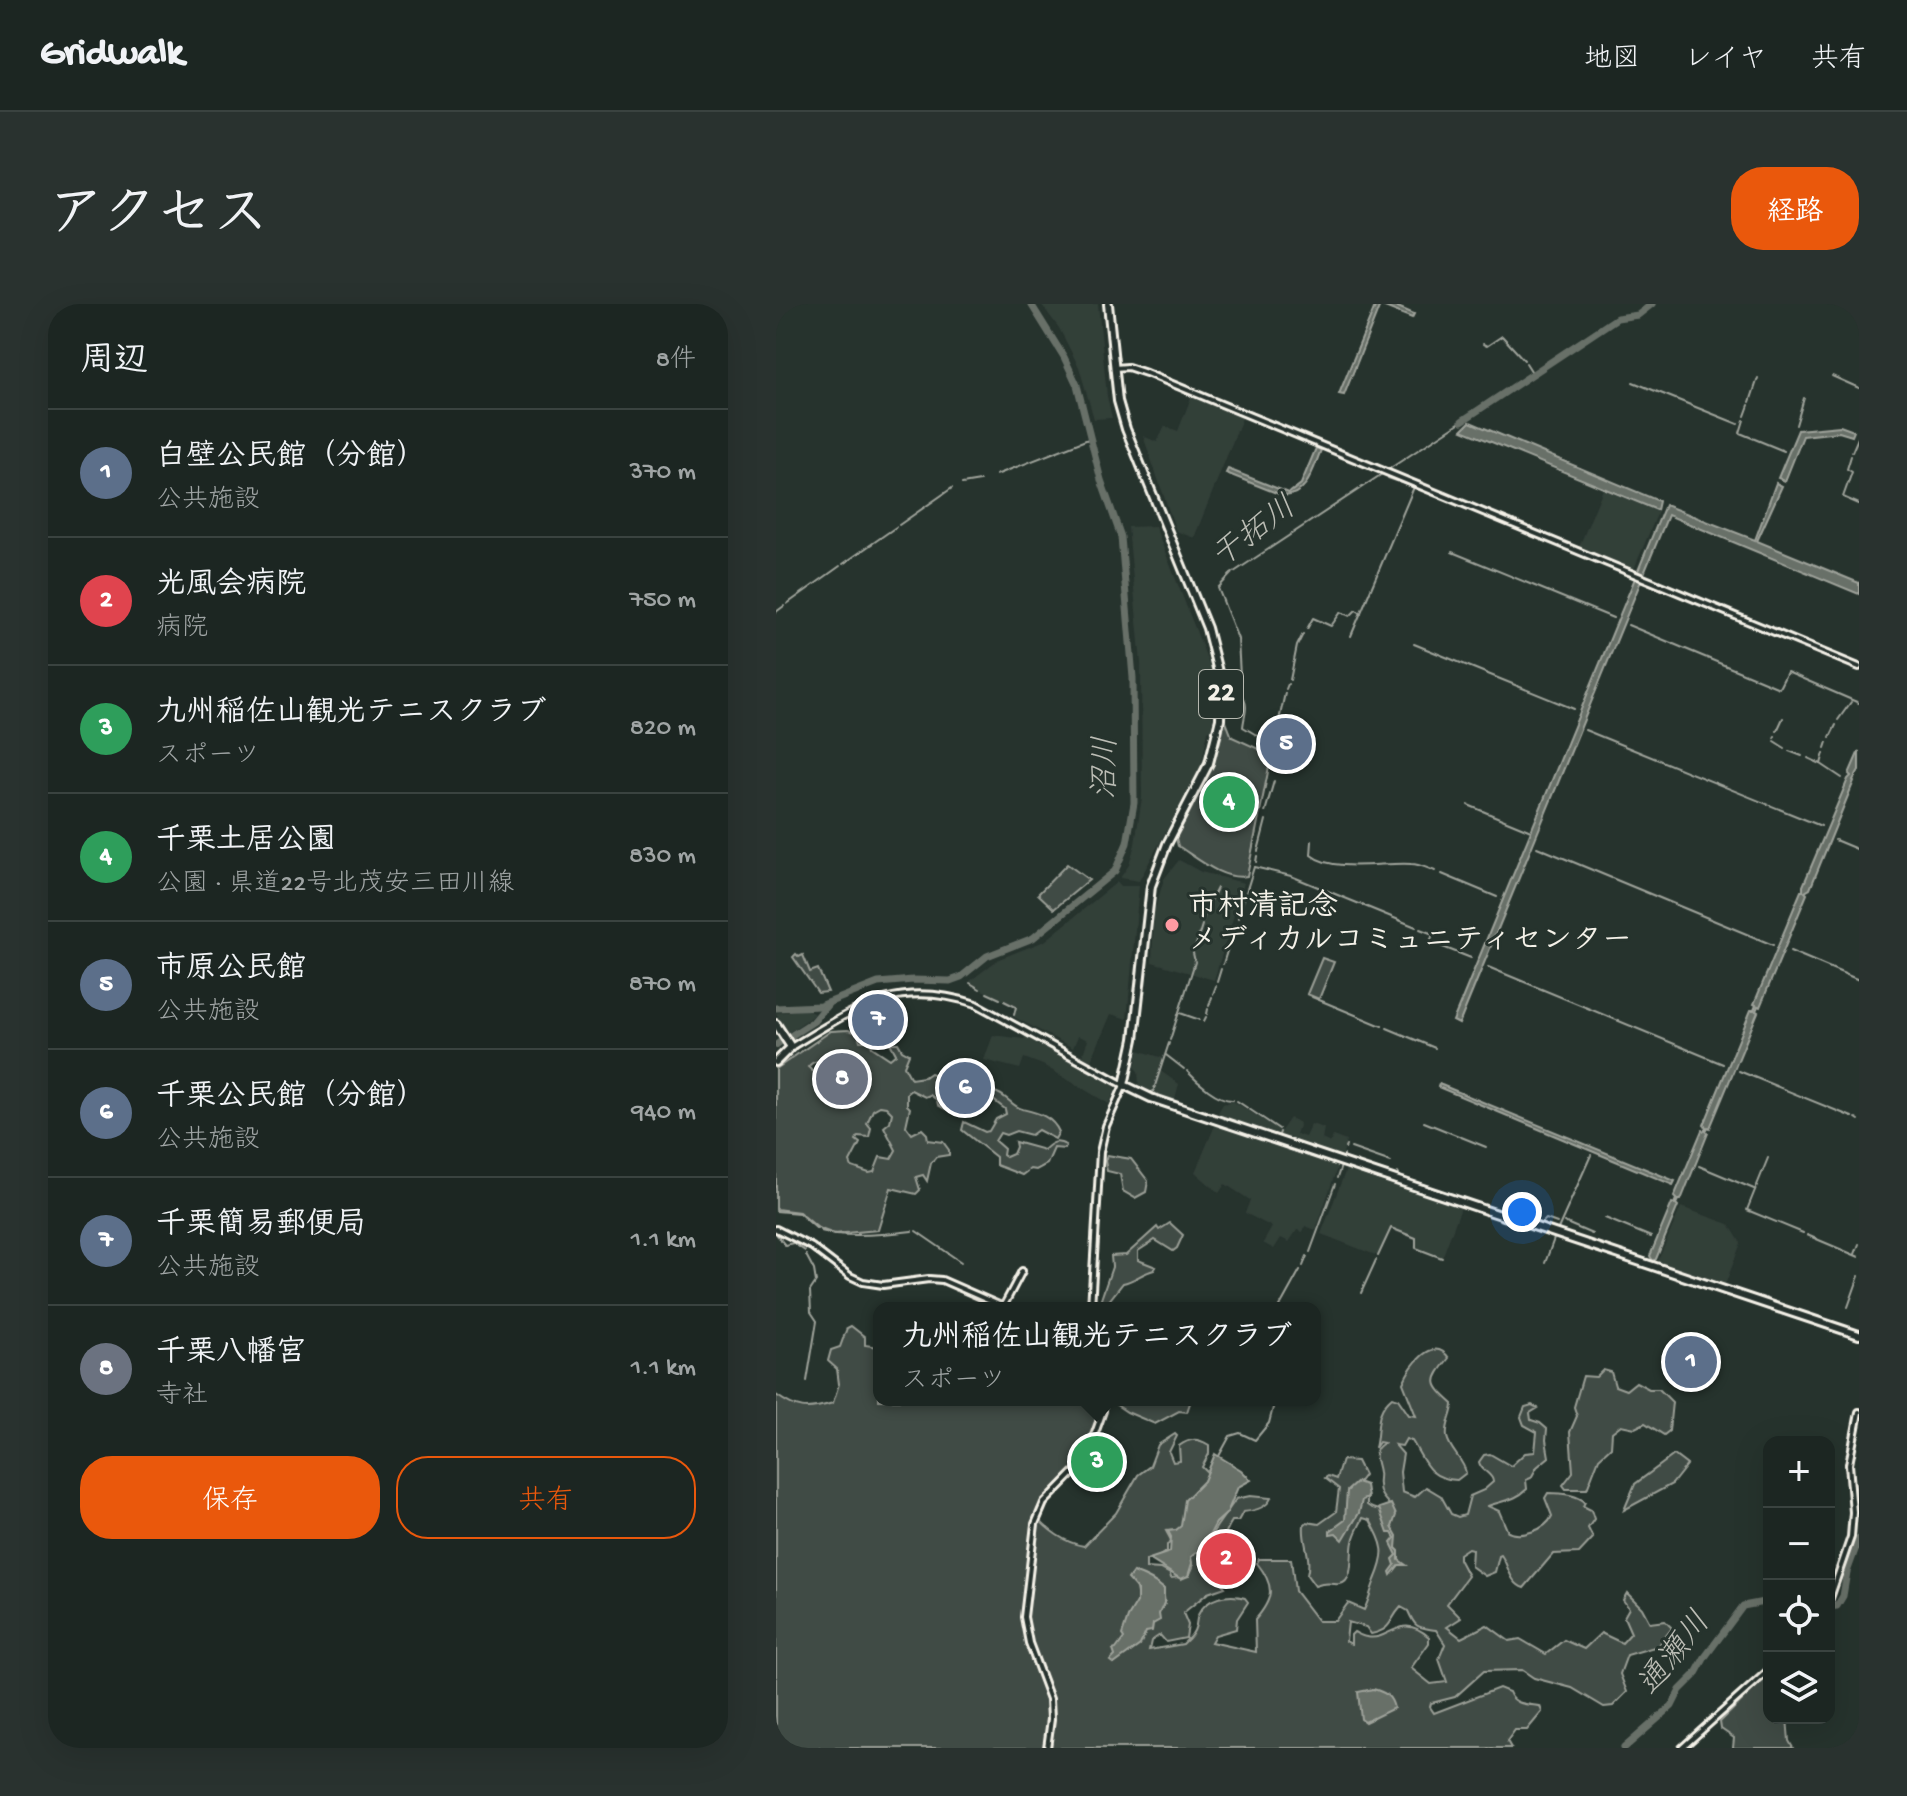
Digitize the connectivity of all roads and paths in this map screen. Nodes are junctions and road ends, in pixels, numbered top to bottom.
1 (1108, 304) edge
2 (1114, 368) junction
3 (1859, 667) edge
4 (776, 1024) edge
5 (791, 1047) junction
6 (776, 1062) edge
7 (1124, 1085) junction
8 (776, 1229) edge
9 (1022, 1271) dead end
10 (991, 1302) edge
11 (1007, 1302) edge
12 (1091, 1302) edge
13 (1859, 1335) edge
14 (1103, 1406) edge
15 (1859, 1412) edge
16 (1835, 1584) edge
17 (1763, 1675) edge
18 (1047, 1748) edge
19 (1682, 1748) edge

1 - 2 main road, 22
2 - 3 street
2 - 7 main road, 22
4 - 5 main road
5 - 6 main road
5 - 7 street
7 - 12 street
7 - 13 main road
8 - 10 street
9 - 11 street
14 - 18 street
15 - 16 street
17 - 19 street

